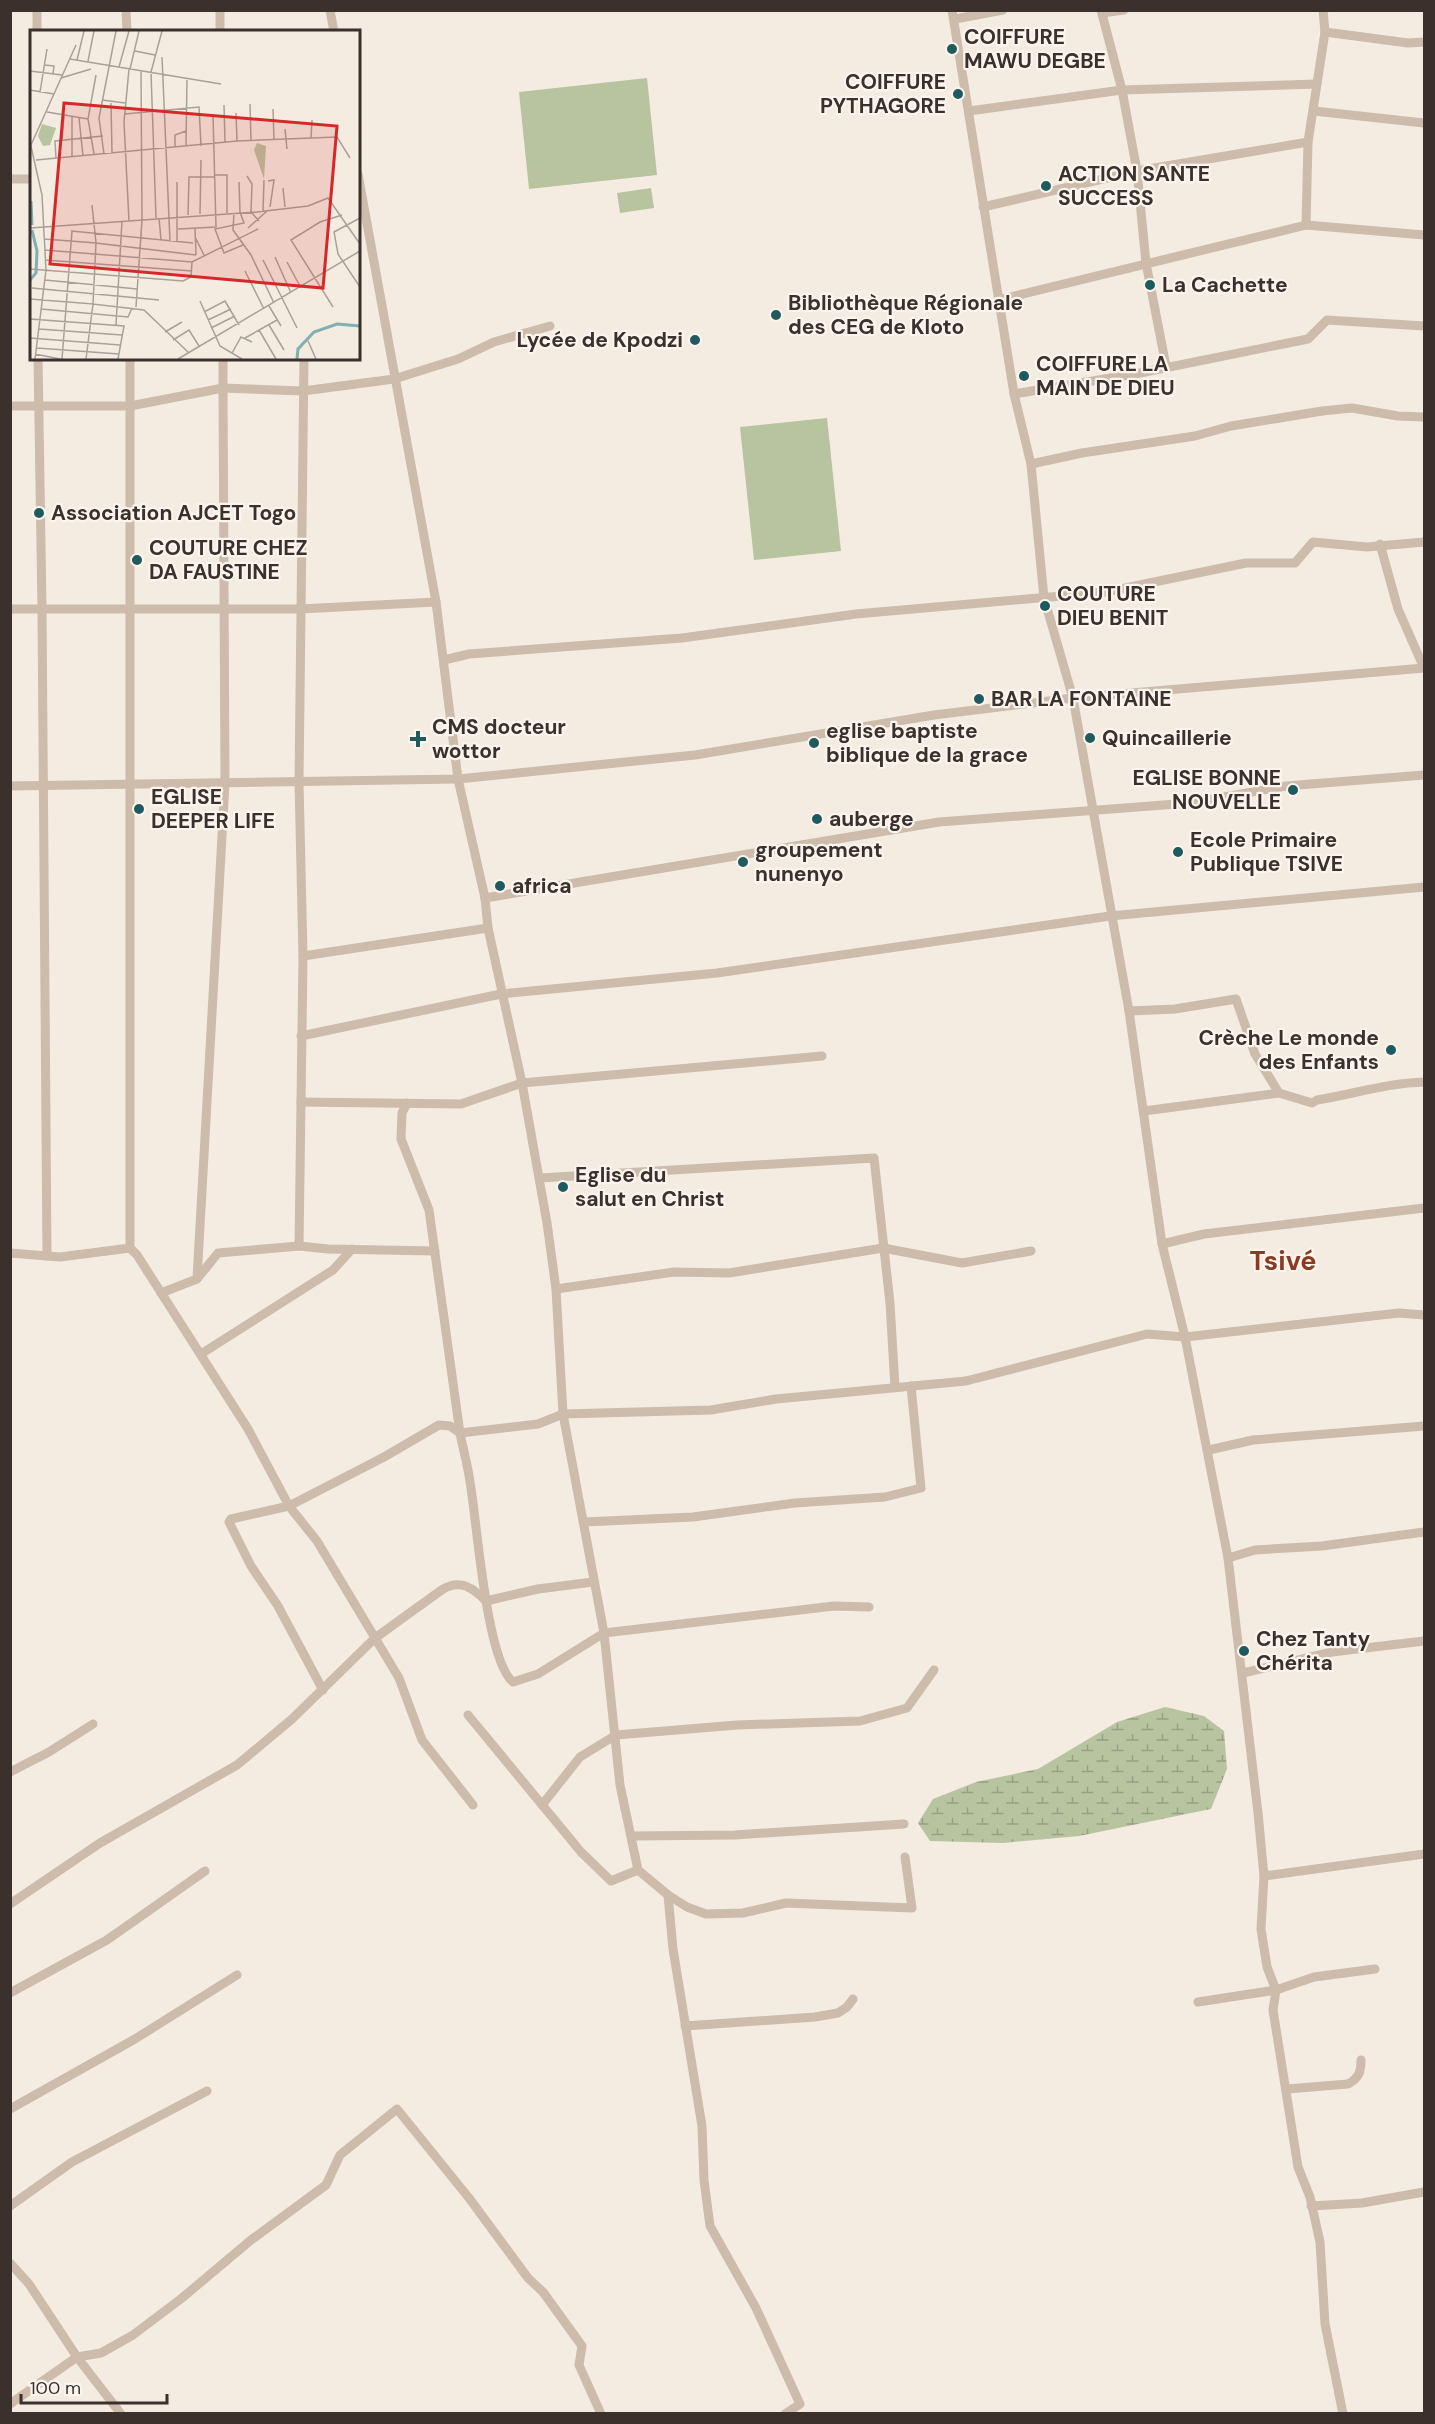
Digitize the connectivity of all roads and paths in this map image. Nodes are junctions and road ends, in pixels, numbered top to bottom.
1 (37, 10) edge
2 (126, 10) edge
3 (220, 10) edge
4 (330, 10) edge
5 (1004, 10) edge
6 (1124, 10) edge
7 (1323, 10) edge
8 (1102, 12) edge
9 (954, 15) edge
10 (37, 30) edge
11 (127, 30) edge
12 (220, 30) edge
13 (334, 30) edge
14 (1325, 32) junction
15 (1425, 42) edge
16 (1317, 84) junction
17 (1122, 90) junction
18 (969, 111) junction
19 (1314, 111) junction
20 (1425, 123) edge
21 (1308, 142) junction
22 (1137, 171) junction
23 (10, 179) edge
24 (30, 179) edge
25 (360, 185) edge
26 (983, 207) junction
27 (1306, 225) junction
28 (1425, 235) edge
29 (1146, 262) junction
30 (998, 300) junction
31 (550, 326) dead end
32 (1425, 326) edge
33 (38, 360) edge
34 (130, 360) edge
35 (223, 360) edge
36 (304, 360) edge
37 (1167, 366) junction
38 (394, 379) junction
39 (223, 388) junction
40 (303, 391) junction
41 (1014, 394) junction
42 (38, 405) junction
43 (10, 406) edge
44 (130, 406) junction
45 (1425, 417) edge
46 (1031, 464) junction
47 (1425, 542) edge
48 (1380, 544) junction
49 (1044, 598) junction
50 (436, 602) junction
51 (131, 607) junction
52 (224, 607) junction
53 (10, 609) edge
54 (42, 609) junction
55 (300, 609) junction
56 (444, 660) junction
57 (1425, 668) edge
58 (1073, 698) junction
59 (1425, 775) edge
60 (458, 778) junction
61 (299, 782) junction
62 (131, 783) junction
63 (225, 783) junction
64 (44, 785) junction
65 (10, 786) edge
66 (1094, 810) junction
67 (1425, 887) edge
68 (485, 898) junction
69 (1110, 916) junction
70 (488, 928) junction
71 (303, 956) junction
72 (501, 994) junction
73 (1129, 1011) junction
74 (301, 1036) junction
75 (822, 1056) dead end
76 (1425, 1082) edge
77 (522, 1083) junction
78 (1279, 1093) junction
79 (301, 1102) junction
80 (406, 1103) junction
81 (1144, 1111) junction
82 (540, 1178) junction
83 (1425, 1208) edge
84 (1162, 1244) junction
85 (299, 1246) junction
86 (130, 1248) junction
87 (883, 1248) junction
88 (352, 1249) junction
89 (435, 1251) junction
90 (1031, 1251) dead end
91 (10, 1253) edge
92 (47, 1256) junction
93 (197, 1279) junction
94 (555, 1288) junction
95 (161, 1293) junction
96 (1425, 1315) edge
97 (1185, 1337) junction
98 (201, 1354) junction
99 (911, 1386) junction
100 (895, 1387) junction
101 (563, 1414) junction
102 (1425, 1426) edge
103 (460, 1433) junction
104 (1209, 1450) junction
105 (289, 1506) junction
106 (584, 1522) junction
107 (1425, 1532) edge
108 (1227, 1558) junction
109 (594, 1582) junction
110 (486, 1601) junction
111 (868, 1607) dead end
112 (604, 1634) junction
113 (375, 1638) junction
114 (1425, 1641) edge
115 (934, 1670) dead end
116 (1243, 1673) junction
117 (322, 1690) junction
118 (468, 1714) dead end
119 (93, 1724) dead end
120 (616, 1735) junction
121 (10, 1772) edge
122 (473, 1805) dead end
123 (542, 1805) junction
124 (904, 1824) dead end
125 (632, 1836) junction
126 (1425, 1854) edge
127 (905, 1857) dead end
128 (638, 1870) junction
129 (206, 1871) dead end
130 (1264, 1876) junction
131 (668, 1894) junction
132 (10, 1904) edge
133 (1375, 1969) dead end
134 (237, 1975) dead end
135 (1276, 1990) junction
136 (10, 1993) edge
137 (853, 1999) dead end
138 (1198, 2002) dead end
139 (685, 2025) junction
140 (1361, 2060) dead end
141 (1287, 2089) junction
142 (207, 2091) dead end
143 (10, 2109) edge
144 (1425, 2193) edge
145 (10, 2206) edge
146 (1311, 2206) junction
147 (10, 2263) edge
148 (77, 2357) junction
149 (10, 2404) edge
150 (121, 2414) edge
151 (601, 2414) edge
152 (785, 2414) edge
153 (1343, 2414) edge

1 - 10 street
2 - 11 street
3 - 12 street
4 - 13 street
5 - 9 street
6 - 8 street
7 - 14 street
8 - 17 street
9 - 18 street
14 - 15 street
14 - 16 street
16 - 17 street
16 - 19 street
17 - 18 street
17 - 22 street
18 - 26 street
19 - 20 street
19 - 21 street
21 - 22 street
21 - 27 street
22 - 26 street
22 - 29 street
23 - 24 street
25 - 38 street
26 - 30 street
27 - 28 street
27 - 29 street
29 - 30 street
29 - 37 street
30 - 41 street
31 - 38 street
32 - 37 street
33 - 42 street
34 - 44 street
35 - 39 street
36 - 40 street
37 - 41 street
38 - 40 street
38 - 50 street
39 - 40 street
39 - 44 street
39 - 52 street
40 - 55 street
41 - 46 street
42 - 43 street
42 - 44 street
42 - 54 street
44 - 51 street
45 - 46 street
46 - 49 street
47 - 48 street
48 - 49 street
48 - 57 street
49 - 56 street
49 - 58 street
50 - 55 street
50 - 56 street
51 - 52 street
51 - 54 street
51 - 62 street
52 - 55 street
52 - 63 street
53 - 54 street
54 - 64 street
55 - 61 street
56 - 60 street
57 - 58 street
58 - 60 street
58 - 66 street
59 - 66 street
60 - 61 street
60 - 68 street
61 - 63 street
61 - 71 street
62 - 63 street
62 - 64 street
62 - 86 street
63 - 93 street
64 - 65 street
64 - 92 street
66 - 68 street
66 - 69 street
67 - 69 street
68 - 70 street
69 - 72 street
69 - 73 street
70 - 71 street
70 - 72 street
71 - 74 street
72 - 74 street
72 - 77 street
73 - 78 street
73 - 81 street
74 - 79 street
75 - 77 street
76 - 78 street
77 - 80 street
77 - 82 street
78 - 81 street
79 - 80 street
79 - 85 street
80 - 89 street
81 - 84 street
82 - 87 street
82 - 94 street
83 - 84 street
84 - 97 street
85 - 88 street
85 - 93 street
86 - 92 street
86 - 95 street
87 - 90 street
87 - 94 street
87 - 100 street
88 - 89 street
88 - 98 street
89 - 103 street
91 - 92 street
93 - 95 street
94 - 101 street
95 - 98 street
96 - 97 street
97 - 99 street
97 - 104 street
98 - 105 street
99 - 100 street
99 - 106 street
100 - 101 street
101 - 103 street
101 - 106 street
102 - 104 street
103 - 105 street
103 - 110 street
104 - 108 street
105 - 113 street
105 - 117 street
106 - 109 street
107 - 108 street
108 - 116 street
109 - 110 street
109 - 112 street
110 - 112 street
110 - 113 street
111 - 112 street
112 - 120 street
113 - 117 street
113 - 122 street
114 - 116 street
115 - 120 street
116 - 130 street
117 - 132 street
118 - 123 street
119 - 121 street
120 - 123 street
120 - 125 street
123 - 128 street
124 - 125 street
125 - 128 street
126 - 130 street
127 - 131 street
128 - 131 street
129 - 136 street
130 - 135 street
131 - 139 street
133 - 135 street
134 - 143 street
135 - 138 street
135 - 141 street
137 - 139 street
139 - 152 street
140 - 141 street
141 - 146 street
142 - 145 street
144 - 146 street
146 - 153 street
147 - 148 street
148 - 149 street
148 - 150 street
148 - 151 street

